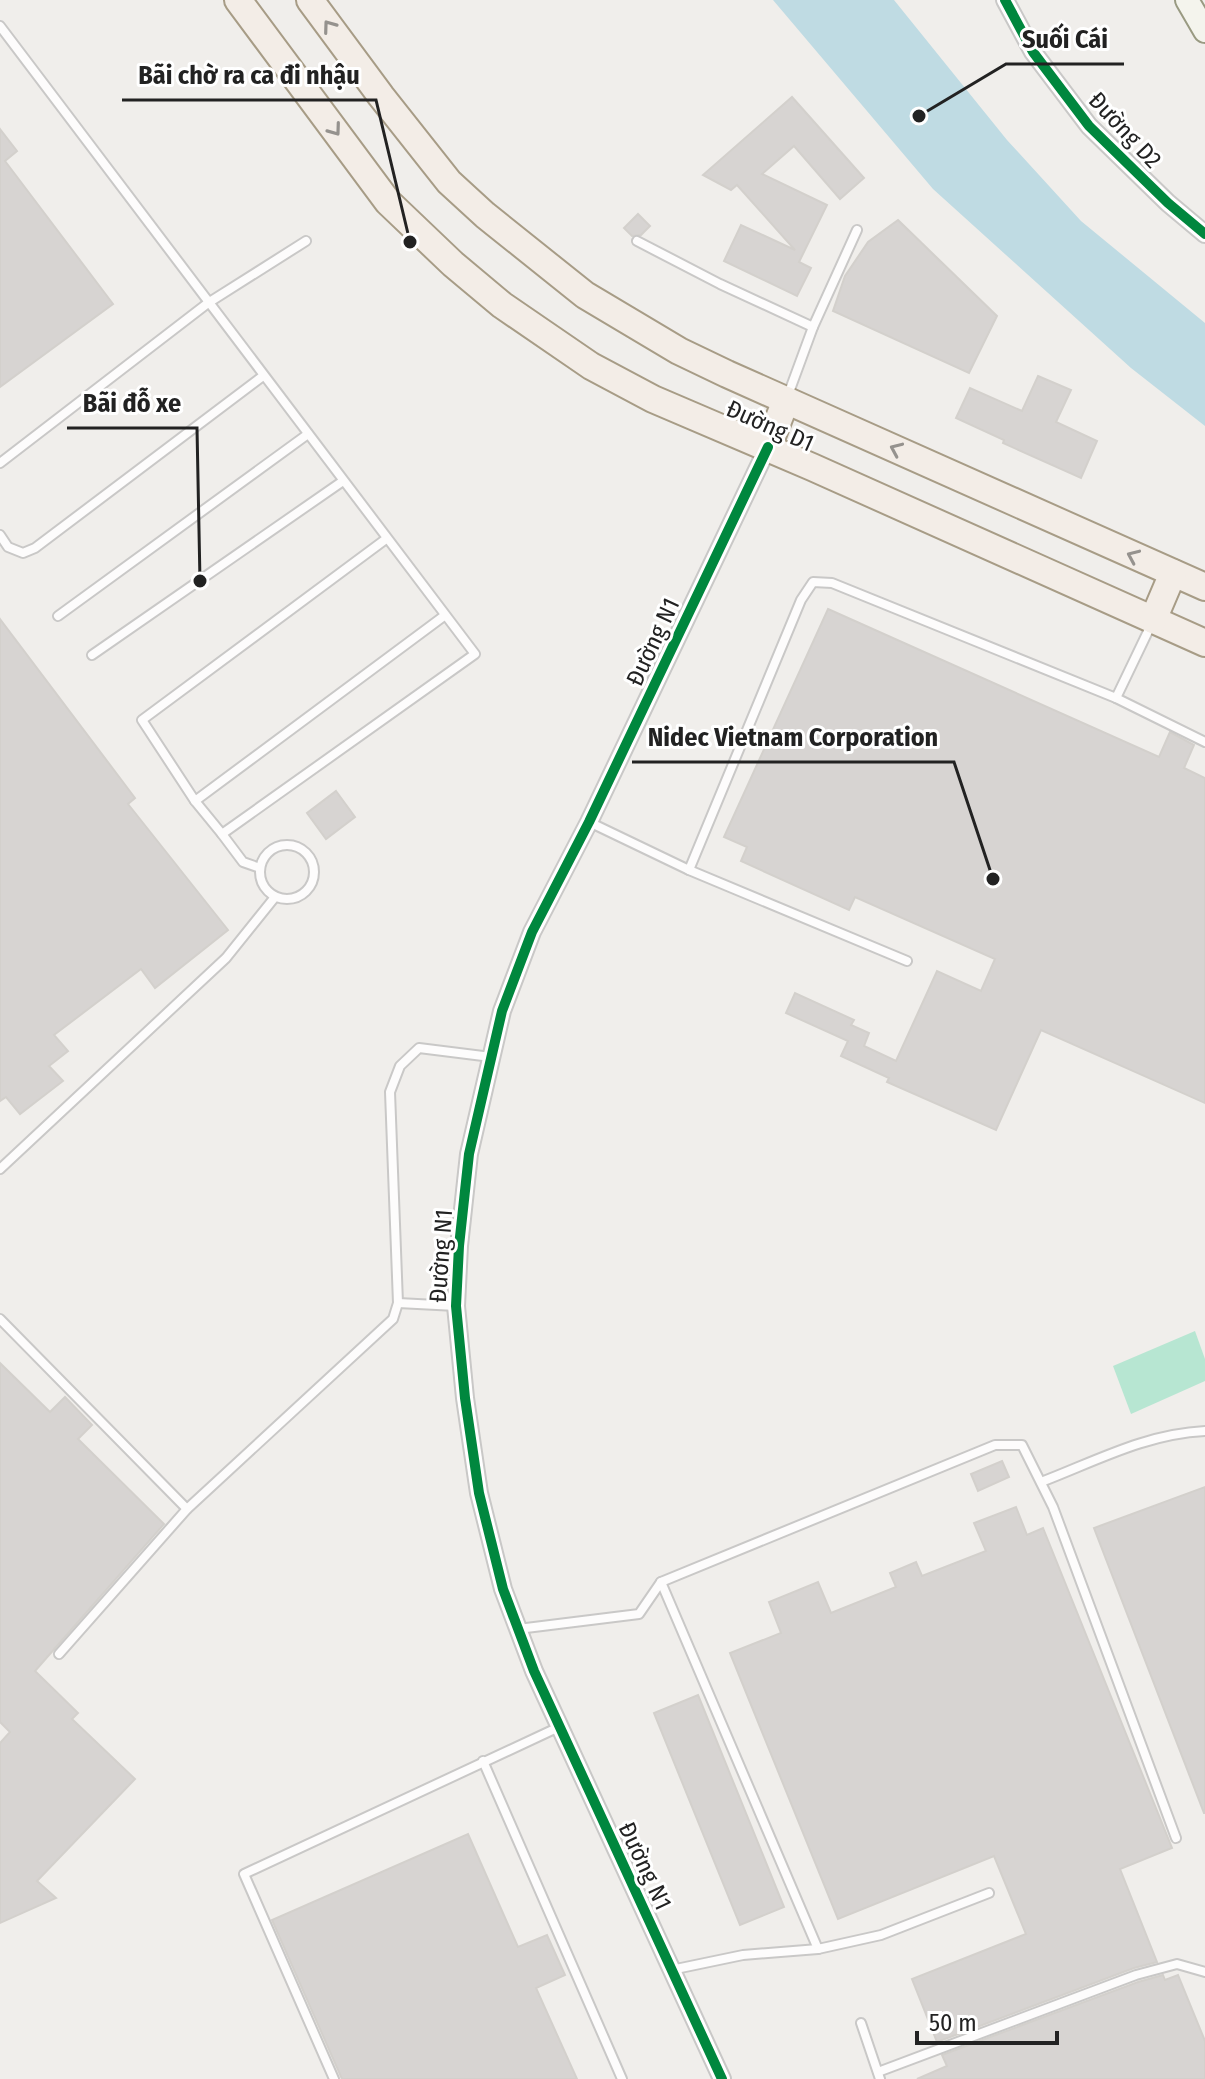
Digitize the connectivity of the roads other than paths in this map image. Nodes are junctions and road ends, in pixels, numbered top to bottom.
1 (238, 0) edge
2 (310, 0) edge
3 (1005, 0) edge
4 (1195, 5) edge
5 (0, 26) edge
6 (1205, 31) edge
7 (1202, 226) edge
8 (857, 230) dead end
9 (306, 241) dead end
10 (637, 241) dead end
11 (208, 303) junction
12 (813, 327) junction
13 (263, 376) junction
14 (786, 400) junction
15 (308, 434) junction
16 (768, 447) junction
17 (0, 463) edge
18 (343, 481) junction
19 (0, 535) edge
20 (386, 539) junction
21 (1173, 573) junction
22 (1205, 587) edge
23 (58, 616) dead end
24 (444, 616) junction
25 (1153, 620) junction
26 (1205, 643) edge
27 (92, 655) dead end
28 (1116, 698) junction
29 (1205, 742) edge
30 (195, 801) junction
31 (589, 822) junction
32 (222, 834) junction
33 (260, 868) junction
34 (689, 870) junction
35 (275, 897) junction
36 (907, 961) dead end
37 (491, 1057) junction
38 (0, 1169) edge
39 (398, 1303) junction
40 (456, 1306) junction
41 (0, 1319) edge
42 (1205, 1431) edge
43 (1041, 1482) junction
44 (187, 1509) junction
45 (661, 1582) junction
46 (518, 1629) junction
47 (59, 1654) dead end
48 (559, 1727) junction
49 (483, 1761) junction
50 (1176, 1838) dead end
51 (989, 1893) dead end
52 (818, 1949) junction
53 (671, 1970) junction
54 (1205, 1972) edge
55 (861, 2023) dead end
56 (879, 2075) edge
57 (334, 2079) edge
58 (622, 2079) edge
59 (722, 2079) edge

1 -> 16 main road, Đường D1
14 -> 2 main road, Đường D1
3 - 7 street, Đường D2
4 - 6 street
5 - 11 lane
8 - 12 lane
9 - 11 lane
10 - 12 lane
11 - 13 lane
11 - 17 lane
12 - 14 lane
13 - 15 lane
13 - 19 lane
14 - 16 main road
21 -> 14 main road, Đường D1
15 - 18 lane
15 - 23 lane
16 - 25 main road, Đường D1
16 - 31 street, Đường N1
18 - 20 lane
18 - 27 lane
20 - 24 lane
20 - 30 lane
21 - 22 main road, Đường D1
21 - 25 main road
24 - 30 lane
24 - 32 lane
25 - 26 main road, Đường D1
25 - 28 lane
28 - 29 lane
28 - 34 lane
30 - 32 lane
31 - 34 lane
31 - 37 street, Đường N1
32 - 33 lane
33 - 35 lane
33 - 35 lane
34 - 36 lane
35 - 38 lane
37 - 39 lane
37 - 40 street, Đường N1
39 - 40 lane
39 - 44 lane
40 - 46 street, Đường N1
41 - 44 lane
42 - 43 lane
43 - 45 lane
43 - 50 lane
44 - 47 lane
45 - 46 lane
45 - 52 lane
46 - 48 street, Đường N1
48 - 49 lane
48 - 53 street, Đường N1
49 - 57 lane
49 - 58 lane
51 - 52 lane
52 - 53 lane
53 - 59 street, Đường N1
54 - 56 lane
55 - 56 lane

